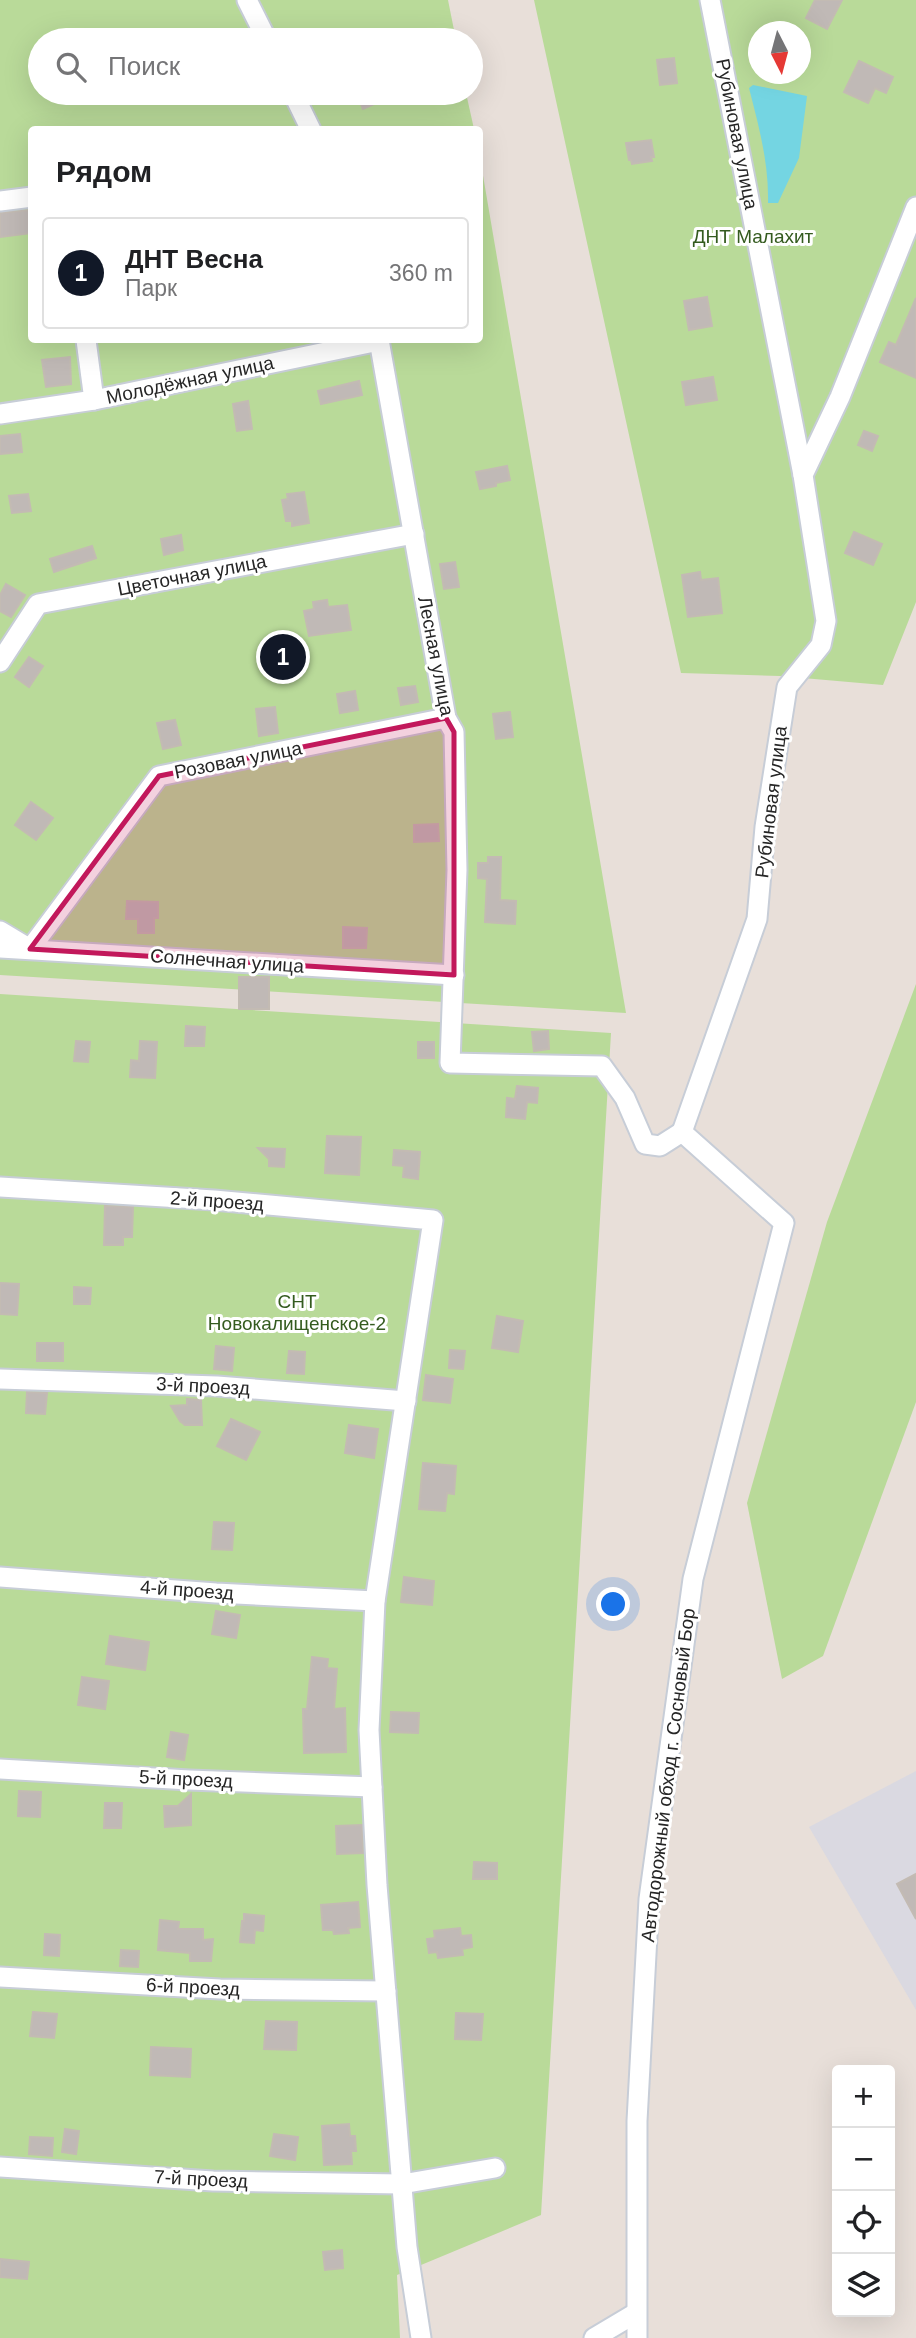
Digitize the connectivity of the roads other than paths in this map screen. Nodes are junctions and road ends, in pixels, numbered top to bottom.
1 (247, 0) edge
2 (710, 0) edge
3 (261, 28) edge
4 (299, 105) edge
5 (309, 126) edge
6 (28, 198) edge
7 (0, 201) edge
8 (916, 207) edge
9 (86, 343) edge
10 (365, 343) edge
11 (380, 343) edge
12 (94, 400) junction
13 (0, 414) edge
14 (803, 475) junction
15 (414, 534) junction
16 (0, 662) edge
17 (446, 718) junction
18 (0, 931) edge
19 (0, 948) edge
20 (30, 948) junction
21 (454, 975) junction
22 (682, 1132) junction
23 (0, 1187) edge
24 (0, 1379) edge
25 (406, 1401) junction
26 (0, 1577) edge
27 (375, 1601) junction
28 (0, 1769) edge
29 (372, 1787) junction
30 (0, 1977) edge
31 (386, 1991) junction
32 (0, 2167) edge
33 (495, 2168) dead end
34 (402, 2184) junction
35 (636, 2313) junction
36 (421, 2338) edge
37 (594, 2338) edge
38 (637, 2338) edge

1 - 3 street
2 - 14 street, Рубиновая улица
4 - 5 street
6 - 7 street
8 - 14 street
9 - 12 street
10 - 12 street, Молодёжная улица
11 - 15 street, Лесная улица
12 - 13 street, Молодёжная улица
14 - 22 street, Рубиновая улица
15 - 16 street, Цветочная улица
15 - 17 street, Лесная улица
17 - 20 street, Розовая улица
17 - 21 street, Лесная улица
18 - 20 street
19 - 20 street, Солнечная улица
20 - 21 street, Солнечная улица
21 - 22 street, Лесная улица
22 - 35 street, Автодорожный обход г. Сосновый Бор
23 - 25 street, 2-й проезд
24 - 25 street, 3-й проезд
25 - 27 street
26 - 27 street, 4-й проезд
27 - 29 street
28 - 29 street, 5-й проезд
29 - 31 street
30 - 31 street, 6-й проезд
31 - 34 street
32 - 34 street, 7-й проезд
33 - 34 street, 7-й проезд
34 - 36 street
35 - 37 street
35 - 38 street, Автодорожный обход г. Сосновый Бор

